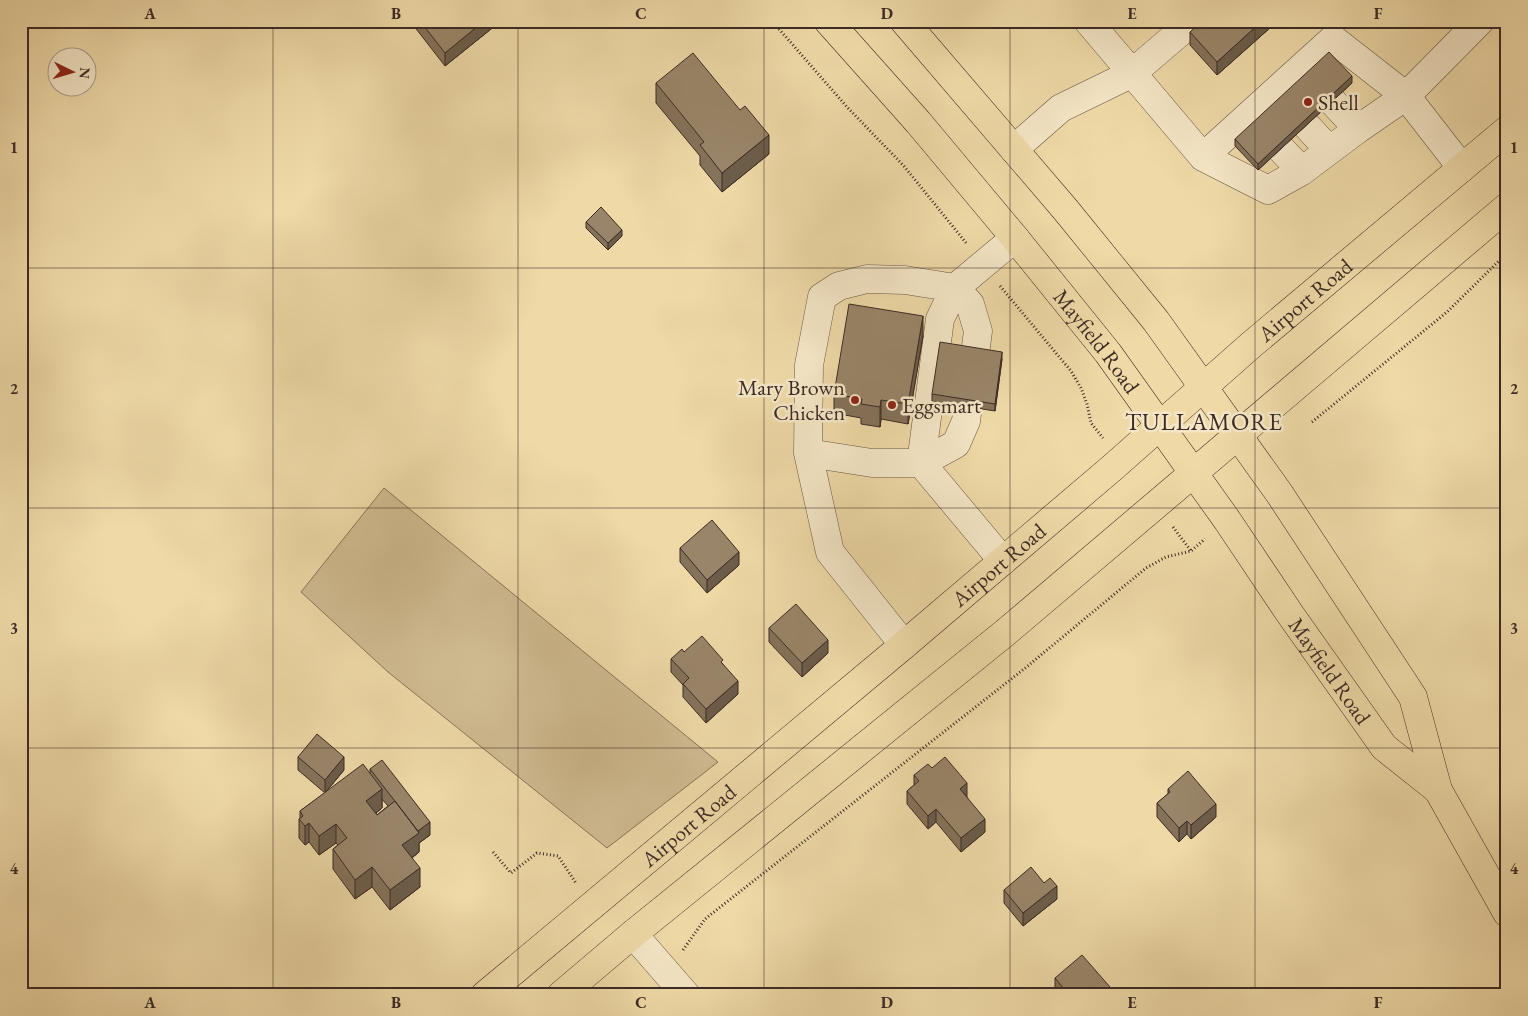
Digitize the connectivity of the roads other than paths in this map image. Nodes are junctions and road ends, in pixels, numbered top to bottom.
1 (828, 21) edge
2 (904, 21) edge
3 (1088, 21) edge
4 (1193, 21) edge
5 (1480, 21) edge
6 (1131, 74) junction
7 (1406, 96) junction
8 (1332, 101) edge
9 (1306, 125) edge
10 (1358, 128) junction
11 (1507, 130) edge
12 (1014, 149) junction
13 (1281, 149) edge
14 (1329, 150) junction
15 (1203, 158) junction
16 (1462, 168) junction
17 (1302, 171) junction
18 (1507, 208) edge
19 (1014, 238) junction
20 (955, 288) junction
21 (975, 354) edge
22 (1204, 387) junction
23 (968, 406) edge
24 (1160, 426) junction
25 (1238, 436) junction
26 (808, 453) junction
27 (921, 463) junction
28 (1194, 473) junction
29 (1003, 561) junction
30 (904, 645) junction
31 (1438, 790) junction
32 (1507, 913) edge
33 (633, 934) junction
34 (485, 995) edge
35 (561, 995) edge
36 (686, 995) edge

1 - 19 main road, Mayfield Road
2 - 12 main road, Mayfield Road
3 - 6 lane
4 - 6 lane
5 - 7 lane
6 - 12 lane
6 - 15 lane
7 - 10 lane
7 - 15 lane
7 - 16 lane
8 - 10 lane
9 - 14 lane
10 - 14 lane
11 - 16 main road, Airport Road
12 - 22 main road, Mayfield Road
13 - 17 lane
14 - 17 lane
15 - 17 lane
16 - 22 main road, Airport Road
18 - 25 main road
19 - 20 lane
19 - 24 main road, Mayfield Road
20 - 21 lane
20 - 26 lane
20 - 27 lane
22 - 24 main road, Airport Road
22 - 25 main road, Mayfield Road
23 - 27 lane
24 - 28 main road, Mayfield Road
24 - 29 main road, Airport Road
25 - 28 main road
25 - 31 main road, Mayfield Road
26 - 27 lane
26 - 30 lane
27 - 29 lane
28 - 31 main road, Mayfield Road
28 - 33 main road
29 - 30 main road, Airport Road
30 - 34 main road, Airport Road
31 - 32 main road, Mayfield Road
33 - 35 main road
33 - 36 lane

